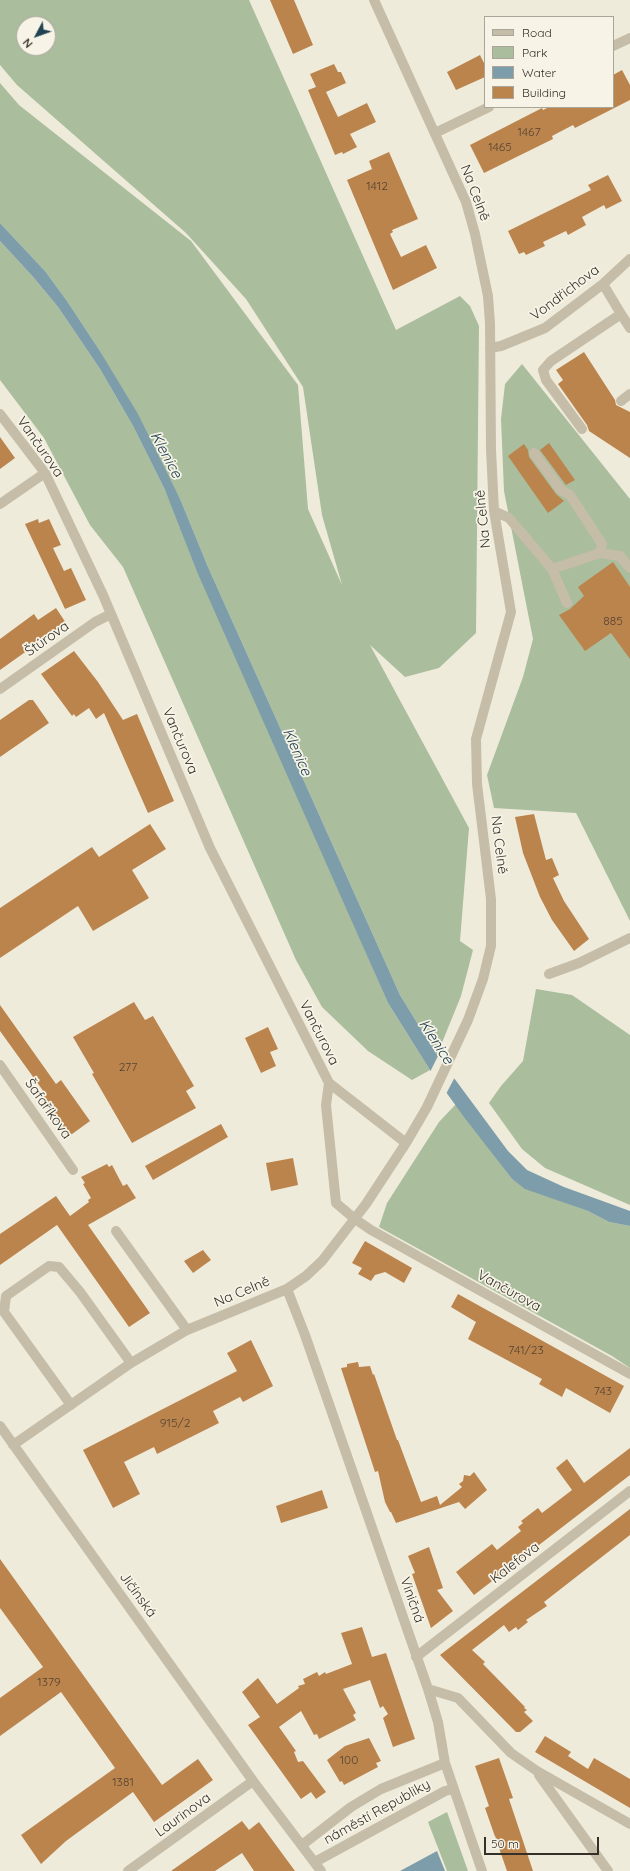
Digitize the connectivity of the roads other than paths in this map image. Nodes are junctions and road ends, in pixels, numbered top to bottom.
1 (374, 0) edge
2 (630, 38) edge
3 (614, 46) edge
4 (487, 108) edge
5 (435, 133) junction
6 (630, 259) edge
7 (603, 284) junction
8 (621, 314) junction
9 (630, 328) edge
10 (490, 348) junction
11 (630, 394) edge
12 (621, 401) dead end
13 (0, 414) edge
14 (582, 429) dead end
15 (534, 454) dead end
16 (45, 473) junction
17 (0, 504) edge
18 (494, 511) junction
19 (600, 553) junction
20 (630, 568) edge
21 (552, 569) junction
22 (567, 603) dead end
23 (111, 614) junction
24 (0, 689) edge
25 (630, 938) edge
26 (549, 974) dead end
27 (0, 1065) edge
28 (329, 1084) junction
29 (406, 1143) junction
30 (73, 1170) dead end
31 (355, 1219) junction
32 (116, 1231) dead end
33 (287, 1288) junction
34 (187, 1330) junction
35 (131, 1363) junction
36 (630, 1374) edge
37 (71, 1405) junction
38 (0, 1426) edge
39 (13, 1445) junction
40 (630, 1490) edge
41 (416, 1657) junction
42 (428, 1689) junction
43 (445, 1763) junction
44 (537, 1771) junction
45 (253, 1781) junction
46 (453, 1789) junction
47 (630, 1824) edge
48 (302, 1845) junction
49 (315, 1862) junction
50 (128, 1871) edge
51 (321, 1871) edge
52 (482, 1871) edge
53 (608, 1871) edge

1 - 5 street, Na Celně
2 - 3 street
4 - 5 street
5 - 10 street, Na Celně
6 - 7 street, Vondřichova
7 - 8 street
7 - 10 street, Vondřichova
8 - 9 street
8 - 14 street
10 - 18 street, Na Celně
11 - 12 street
13 - 16 street, Vančurova
15 - 19 street
16 - 17 street
16 - 23 street, Vančurova
18 - 21 street
18 - 29 street, Na Celně
19 - 20 street
19 - 21 street
21 - 22 street
23 - 24 street, Štúrova
23 - 28 street, Vančurova
25 - 26 street
27 - 30 street, Šafaříkova
28 - 29 street, Vančurova
28 - 31 street, Vančurova
29 - 31 street, Na Celně
31 - 33 street, Na Celně
31 - 36 street, Vančurova
32 - 34 street
33 - 34 street, Na Celně
33 - 41 street, Viničná
34 - 35 street, Na Celně
35 - 37 street, Na Celně
35 - 37 street
37 - 39 street, Na Celně
38 - 39 street, Jičínská
39 - 45 street, Jičínská
40 - 41 street, Kalefova
41 - 42 street, Viničná
42 - 43 street, náměstí Republiky
42 - 44 street
43 - 46 street, náměstí Republiky
43 - 48 street, náměstí Republiky
44 - 47 street
44 - 53 street
45 - 48 street, náměstí Republiky
45 - 50 street, Laurinova
46 - 49 street, náměstí Republiky
46 - 52 street, náměstí Republiky
48 - 49 street, náměstí Republiky
49 - 51 street, náměstí Republiky

